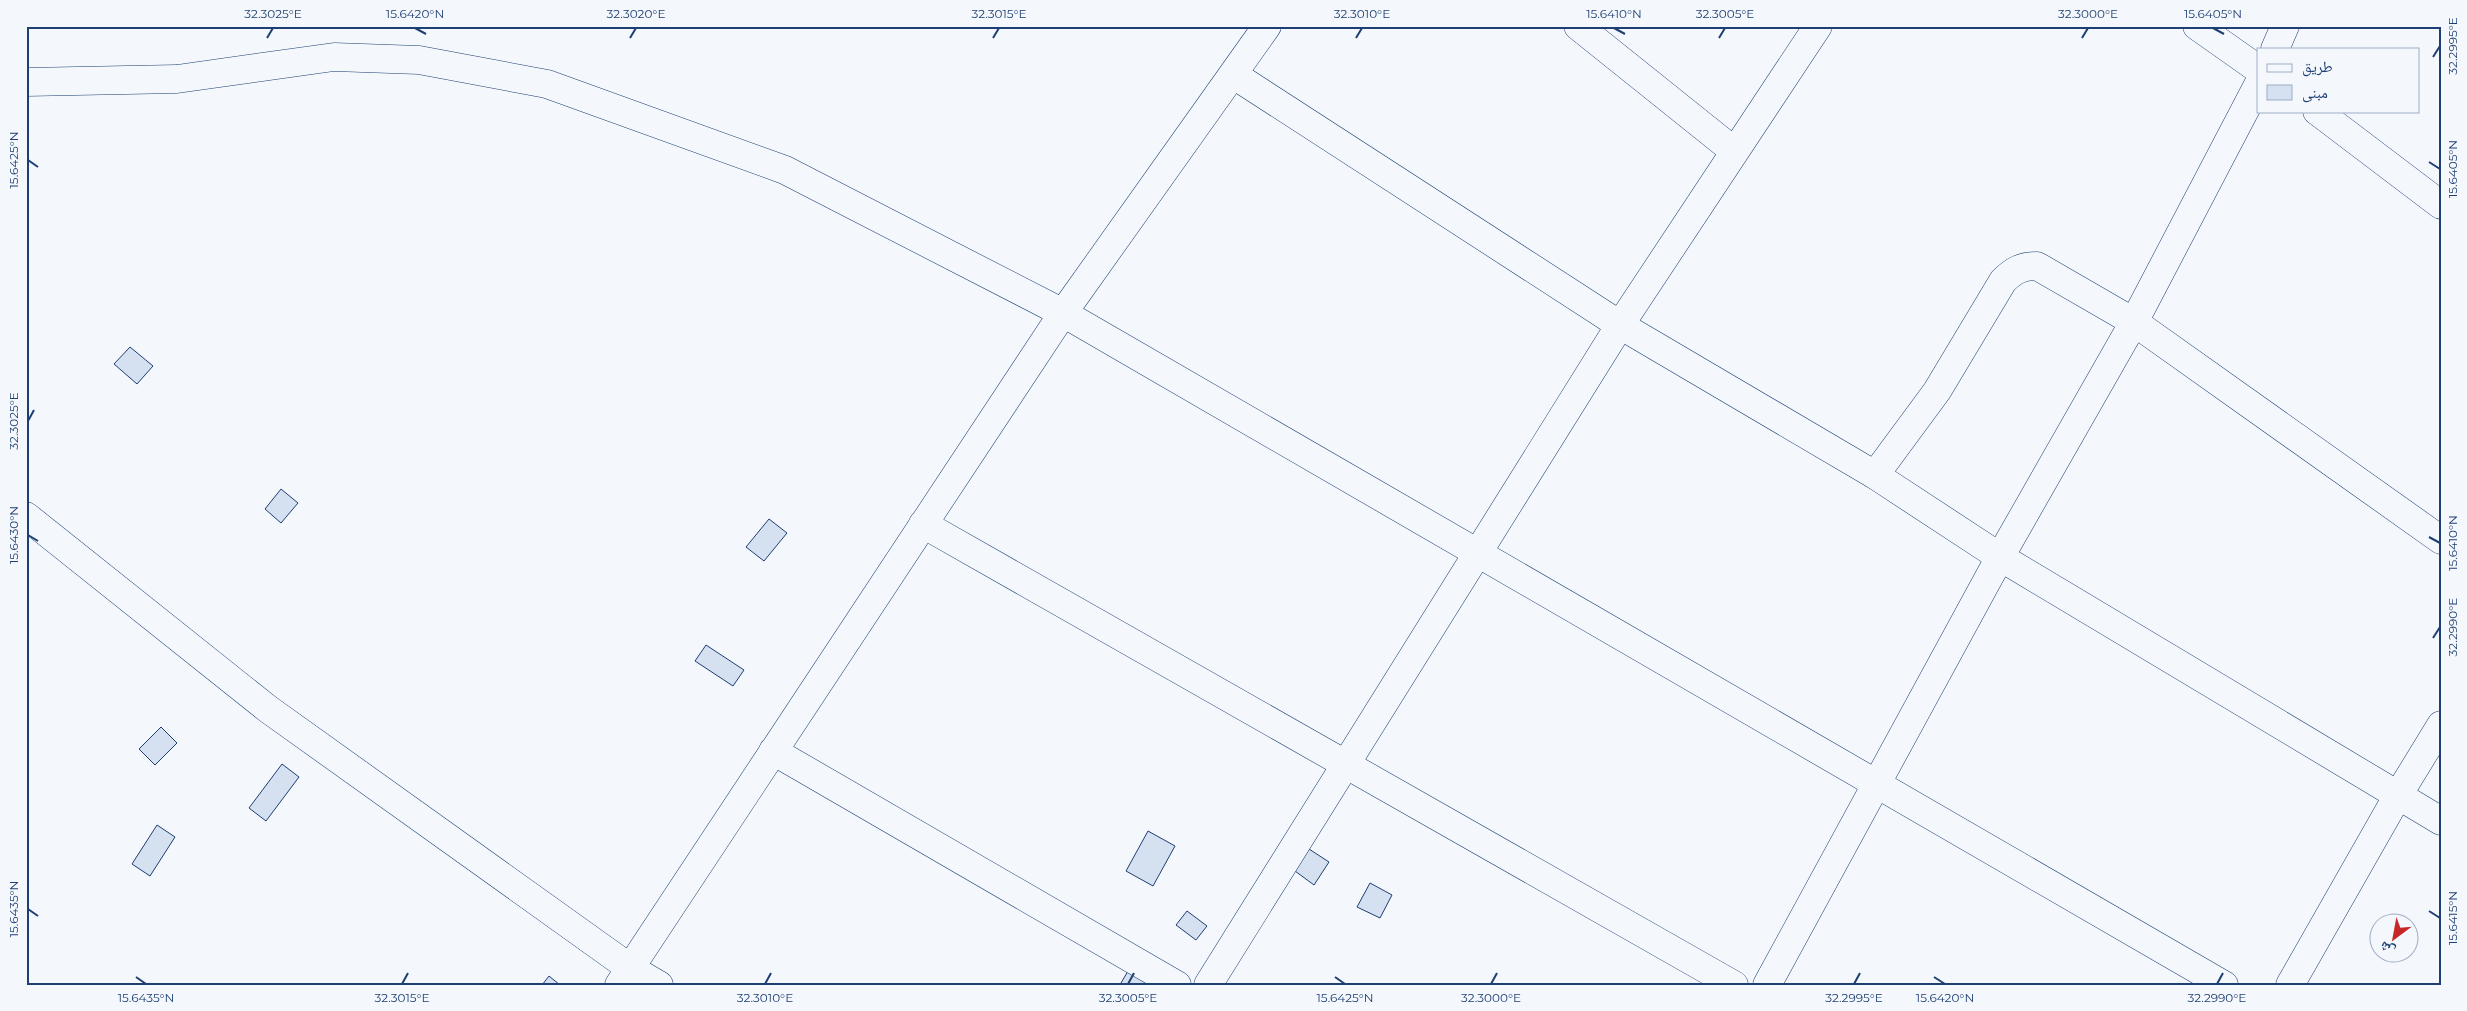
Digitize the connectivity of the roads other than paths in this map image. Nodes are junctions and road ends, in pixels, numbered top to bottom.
1 (1267, 26) edge
2 (1578, 26) edge
3 (1818, 26) edge
4 (2197, 26) edge
5 (2285, 26) edge
6 (2275, 48) edge
7 (2257, 67) edge
8 (1234, 75) junction
9 (26, 82) edge
10 (2257, 87) edge
11 (2317, 112) edge
12 (1734, 151) junction
13 (2441, 205) edge
14 (1062, 313) junction
15 (2134, 322) junction
16 (1620, 325) junction
17 (1875, 475) junction
18 (26, 516) edge
19 (923, 524) junction
20 (2441, 540) edge
21 (1478, 553) junction
22 (2000, 557) junction
23 (2441, 725) edge
24 (773, 751) junction
25 (1346, 764) junction
26 (1877, 784) junction
27 (2397, 797) junction
28 (2441, 821) edge
29 (624, 976) edge
30 (659, 985) edge
31 (1177, 985) edge
32 (1208, 985) edge
33 (1734, 985) edge
34 (1767, 985) edge
35 (2224, 985) edge
36 (2290, 985) edge

1 - 8 street
2 - 12 street
3 - 12 street
4 - 7 street
5 - 6 street
8 - 14 street
8 - 16 street
9 - 14 street
10 - 15 street
11 - 13 street
12 - 16 street
14 - 19 street
14 - 21 street
15 - 17 street
15 - 20 street
15 - 22 street
16 - 17 street
16 - 21 street
17 - 22 street
18 - 29 street
19 - 24 street
19 - 25 street
21 - 25 street
21 - 26 street
22 - 26 street
22 - 27 street
23 - 27 street
24 - 29 street
24 - 31 street
25 - 32 street
25 - 33 street
26 - 34 street
26 - 35 street
27 - 28 street
27 - 36 street
29 - 30 street

